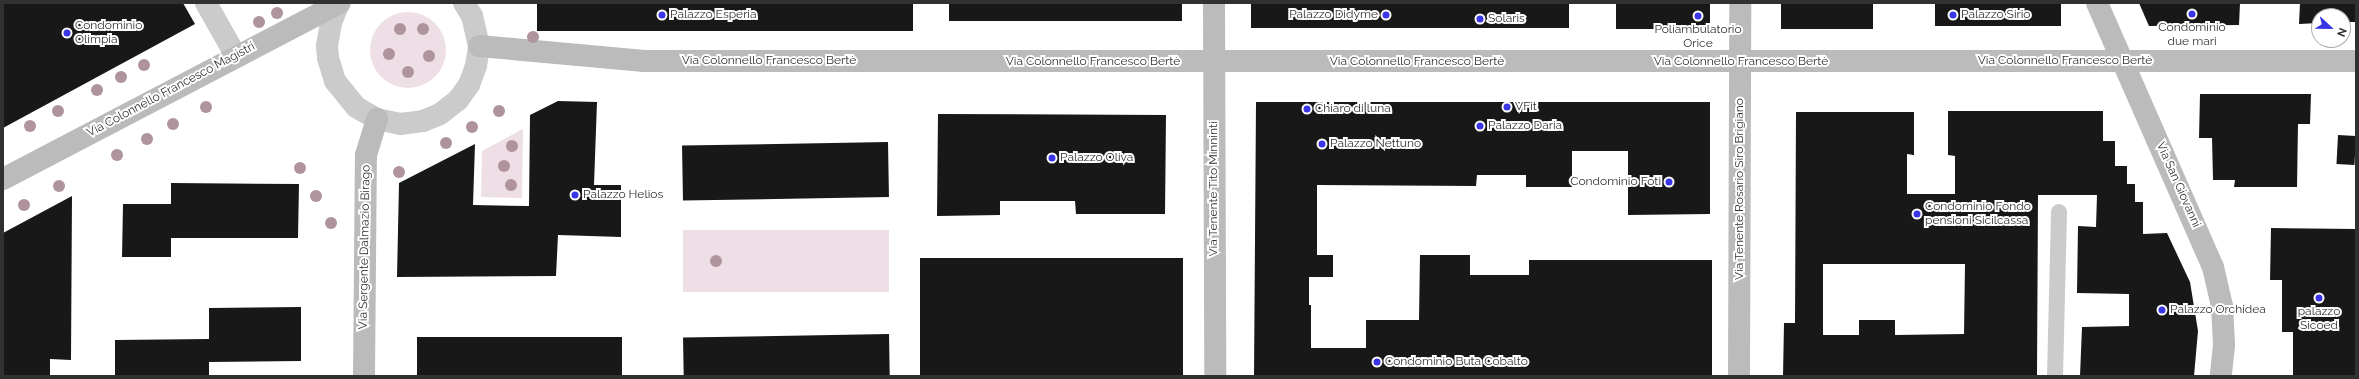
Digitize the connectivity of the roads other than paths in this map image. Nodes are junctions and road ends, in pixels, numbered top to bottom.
1 (206, 3) edge
2 (339, 3) edge
3 (464, 3) edge
4 (1214, 3) edge
5 (1740, 3) edge
6 (2097, 3) edge
7 (479, 46) junction
8 (236, 56) junction
9 (2123, 61) junction
10 (2356, 61) edge
11 (1214, 62) junction
12 (1740, 62) junction
13 (376, 119) junction
14 (3, 179) edge
15 (2059, 212) dead end
16 (364, 376) edge
17 (1215, 376) edge
18 (1740, 376) edge
19 (2055, 376) edge
20 (2221, 376) edge

1 - 8 street
2 - 8 street, Via Colonnello Francesco Magistri
2 - 13 street
3 - 7 street
4 - 11 street, Via Tenente Tito Minninti
5 - 12 street, Via Tenente Rosario Siro Brigiano
6 - 9 street, Via San Giovanni
7 - 11 street, Via Colonnello Francesco Bertè
7 - 13 street
8 - 14 street, Via Colonnello Francesco Magistri
9 - 10 street, Via Colonnello Francesco Bertè
9 - 12 street, Via Colonnello Francesco Bertè
9 - 20 street, Via San Giovanni
11 - 12 street, Via Colonnello Francesco Bertè
11 - 17 street, Via Tenente Tito Minninti
12 - 18 street, Via Tenente Rosario Siro Brigiano
13 - 16 street, Via Sergente Dalmazio Birago
15 - 19 lane

